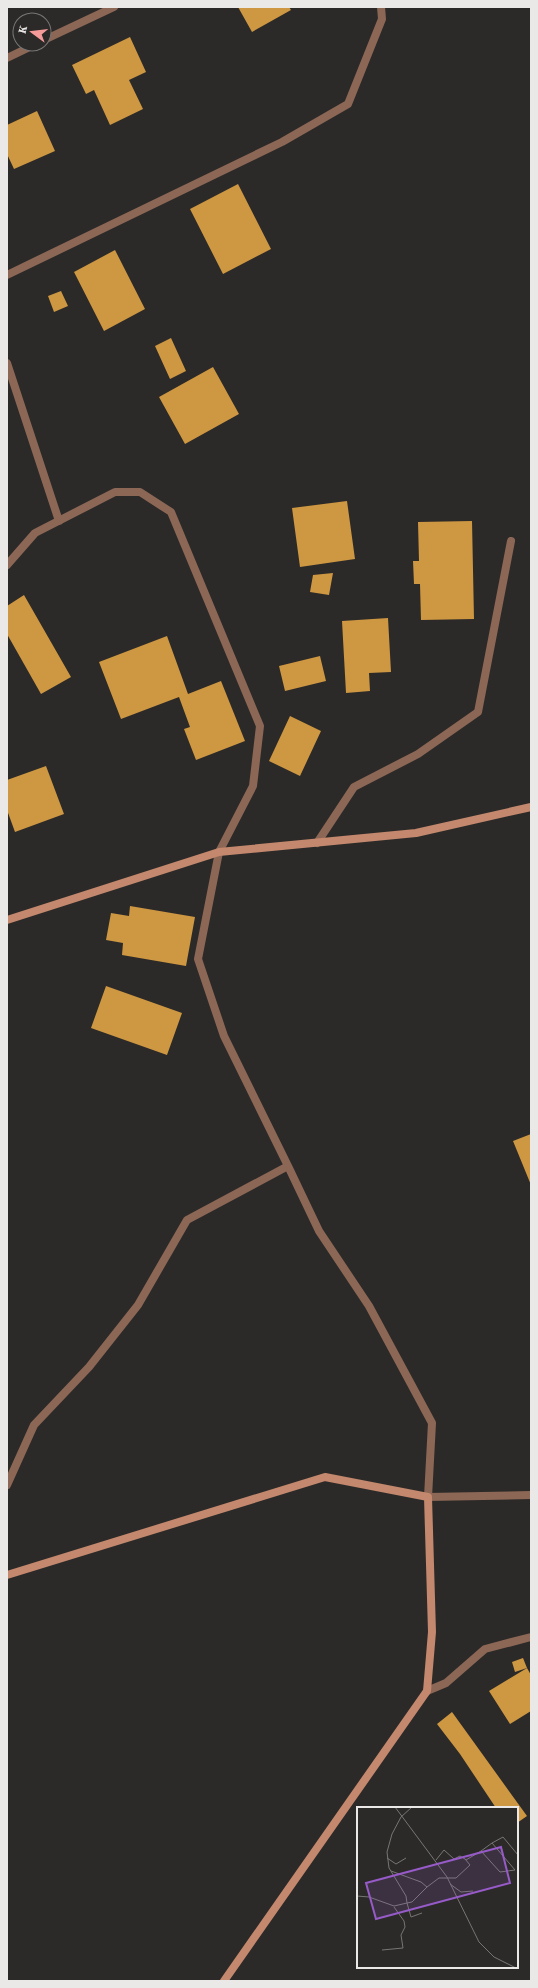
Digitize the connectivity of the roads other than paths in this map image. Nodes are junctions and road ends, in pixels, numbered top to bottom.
1 (114, 7) edge
2 (381, 7) edge
3 (52, 36) edge
4 (19, 52) edge
5 (7, 58) edge
6 (7, 275) edge
7 (7, 363) edge
8 (59, 521) junction
9 (511, 541) dead end
10 (7, 565) edge
11 (531, 807) edge
12 (317, 843) junction
13 (219, 852) junction
14 (7, 920) edge
15 (288, 1166) junction
16 (7, 1485) edge
17 (531, 1495) edge
18 (428, 1497) junction
19 (7, 1575) edge
20 (531, 1637) edge
21 (427, 1691) junction
22 (224, 1981) edge

1 - 3 street
2 - 6 street
4 - 5 street
7 - 8 street
8 - 10 street
8 - 13 street
9 - 12 street
11 - 12 street
12 - 13 street
13 - 14 street
13 - 15 street
15 - 16 street
15 - 18 street
17 - 18 street
18 - 19 street
18 - 21 street
20 - 21 street
21 - 22 street

